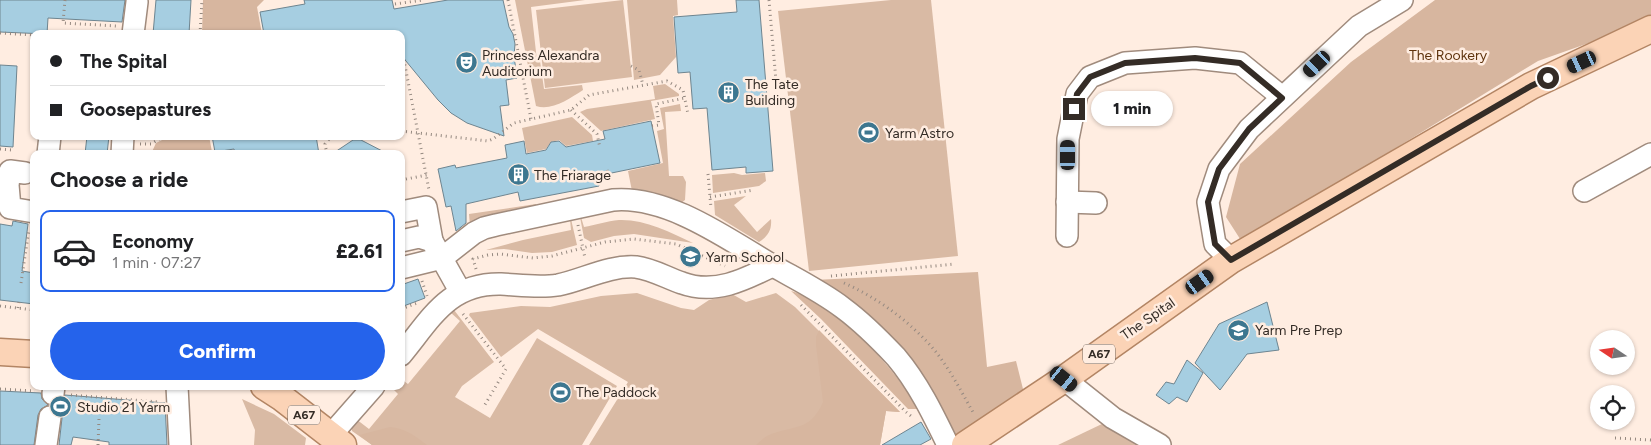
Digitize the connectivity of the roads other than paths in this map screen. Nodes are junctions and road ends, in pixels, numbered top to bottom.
1 (1402, 0) edge
2 (137, 2) dead end
3 (1651, 29) edge
4 (134, 30) edge
5 (1282, 98) junction
6 (1651, 154) edge
7 (25, 173) dead end
8 (1589, 180) dead end
9 (1067, 202) junction
10 (1096, 203) dead end
11 (30, 211) edge
12 (405, 211) edge
13 (1067, 236) dead end
14 (405, 241) edge
15 (447, 253) junction
16 (1231, 260) junction
17 (772, 266) junction
18 (405, 267) edge
19 (455, 295) junction
20 (405, 351) edge
21 (0, 352) edge
22 (30, 354) edge
23 (1064, 379) junction
24 (270, 390) edge
25 (371, 390) edge
26 (170, 394) edge
27 (50, 417) dead end
28 (975, 438) edge
29 (337, 440) edge
30 (46, 442) edge
31 (180, 445) edge
32 (948, 445) edge
33 (1160, 445) edge

1 - 5 street
2 - 4 street
3 - 16 main road, The Spital / A67
5 - 9 street
5 - 16 street
6 - 8 street
7 - 11 street
9 - 10 street
9 - 13 street
12 - 15 street
14 - 15 street
15 - 17 street
15 - 18 street
15 - 19 street
16 - 23 main road, The Spital / A67
17 - 19 street
17 - 32 street
19 - 20 street
21 - 22 main road
23 - 28 main road, The Spital / A67
23 - 33 street
24 - 29 main road, A67
25 - 29 street
26 - 31 street
27 - 30 street

